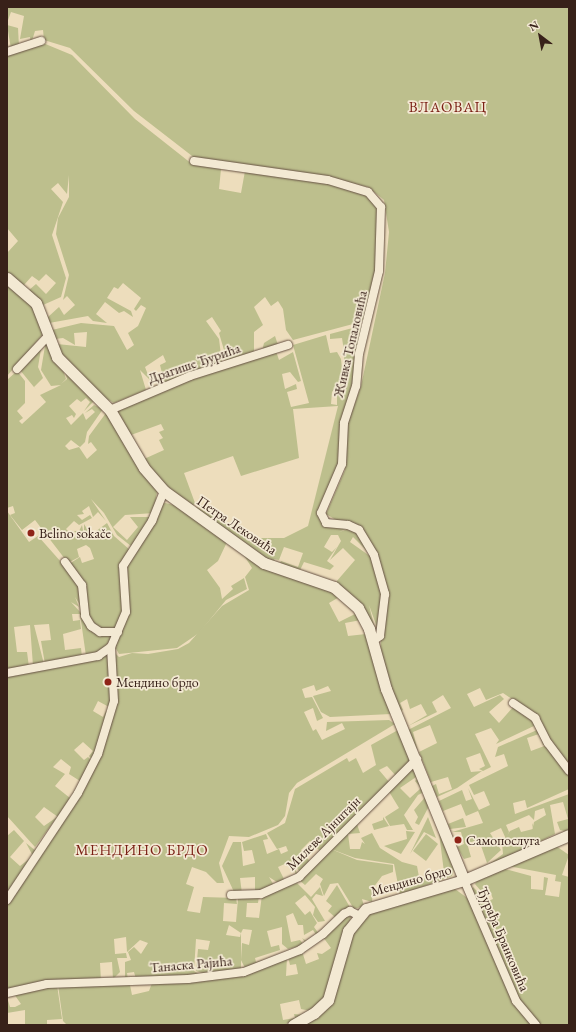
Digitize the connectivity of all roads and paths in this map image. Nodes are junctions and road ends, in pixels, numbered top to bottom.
1 (40, 41) dead end
2 (7, 52) edge
3 (194, 161) dead end
4 (7, 278) edge
5 (48, 336) junction
6 (288, 345) dead end
7 (17, 369) dead end
8 (110, 410) junction
9 (164, 491) junction
10 (65, 562) dead end
11 (118, 632) junction
12 (373, 641) junction
13 (110, 648) junction
14 (7, 673) edge
15 (513, 703) dead end
16 (418, 759) junction
17 (569, 770) edge
18 (569, 835) edge
19 (464, 880) junction
20 (230, 895) dead end
21 (7, 900) edge
22 (358, 915) junction
23 (7, 993) edge
24 (293, 1025) edge
25 (536, 1025) edge

1 - 2 street
3 - 12 street, Живка Топаловића
4 - 5 street, Петра Лековића
5 - 7 street
5 - 8 street, Петра Лековића
6 - 8 street, Драгише Ђурића
8 - 9 street, Петра Лековића
9 - 11 street
9 - 12 street, Петра Лековића
10 - 11 street
11 - 13 street
12 - 16 street, Петра Лековића
13 - 14 street
13 - 21 street
15 - 17 street
16 - 19 street, Петра Лековића
16 - 20 street, Милеве Ајнштајн
18 - 19 street, Мендино брдо
19 - 22 street, Мендино брдо
19 - 25 street, Ђурађа Бранковића
22 - 23 street, Танаска Рајића
22 - 24 street, Мендино брдо

